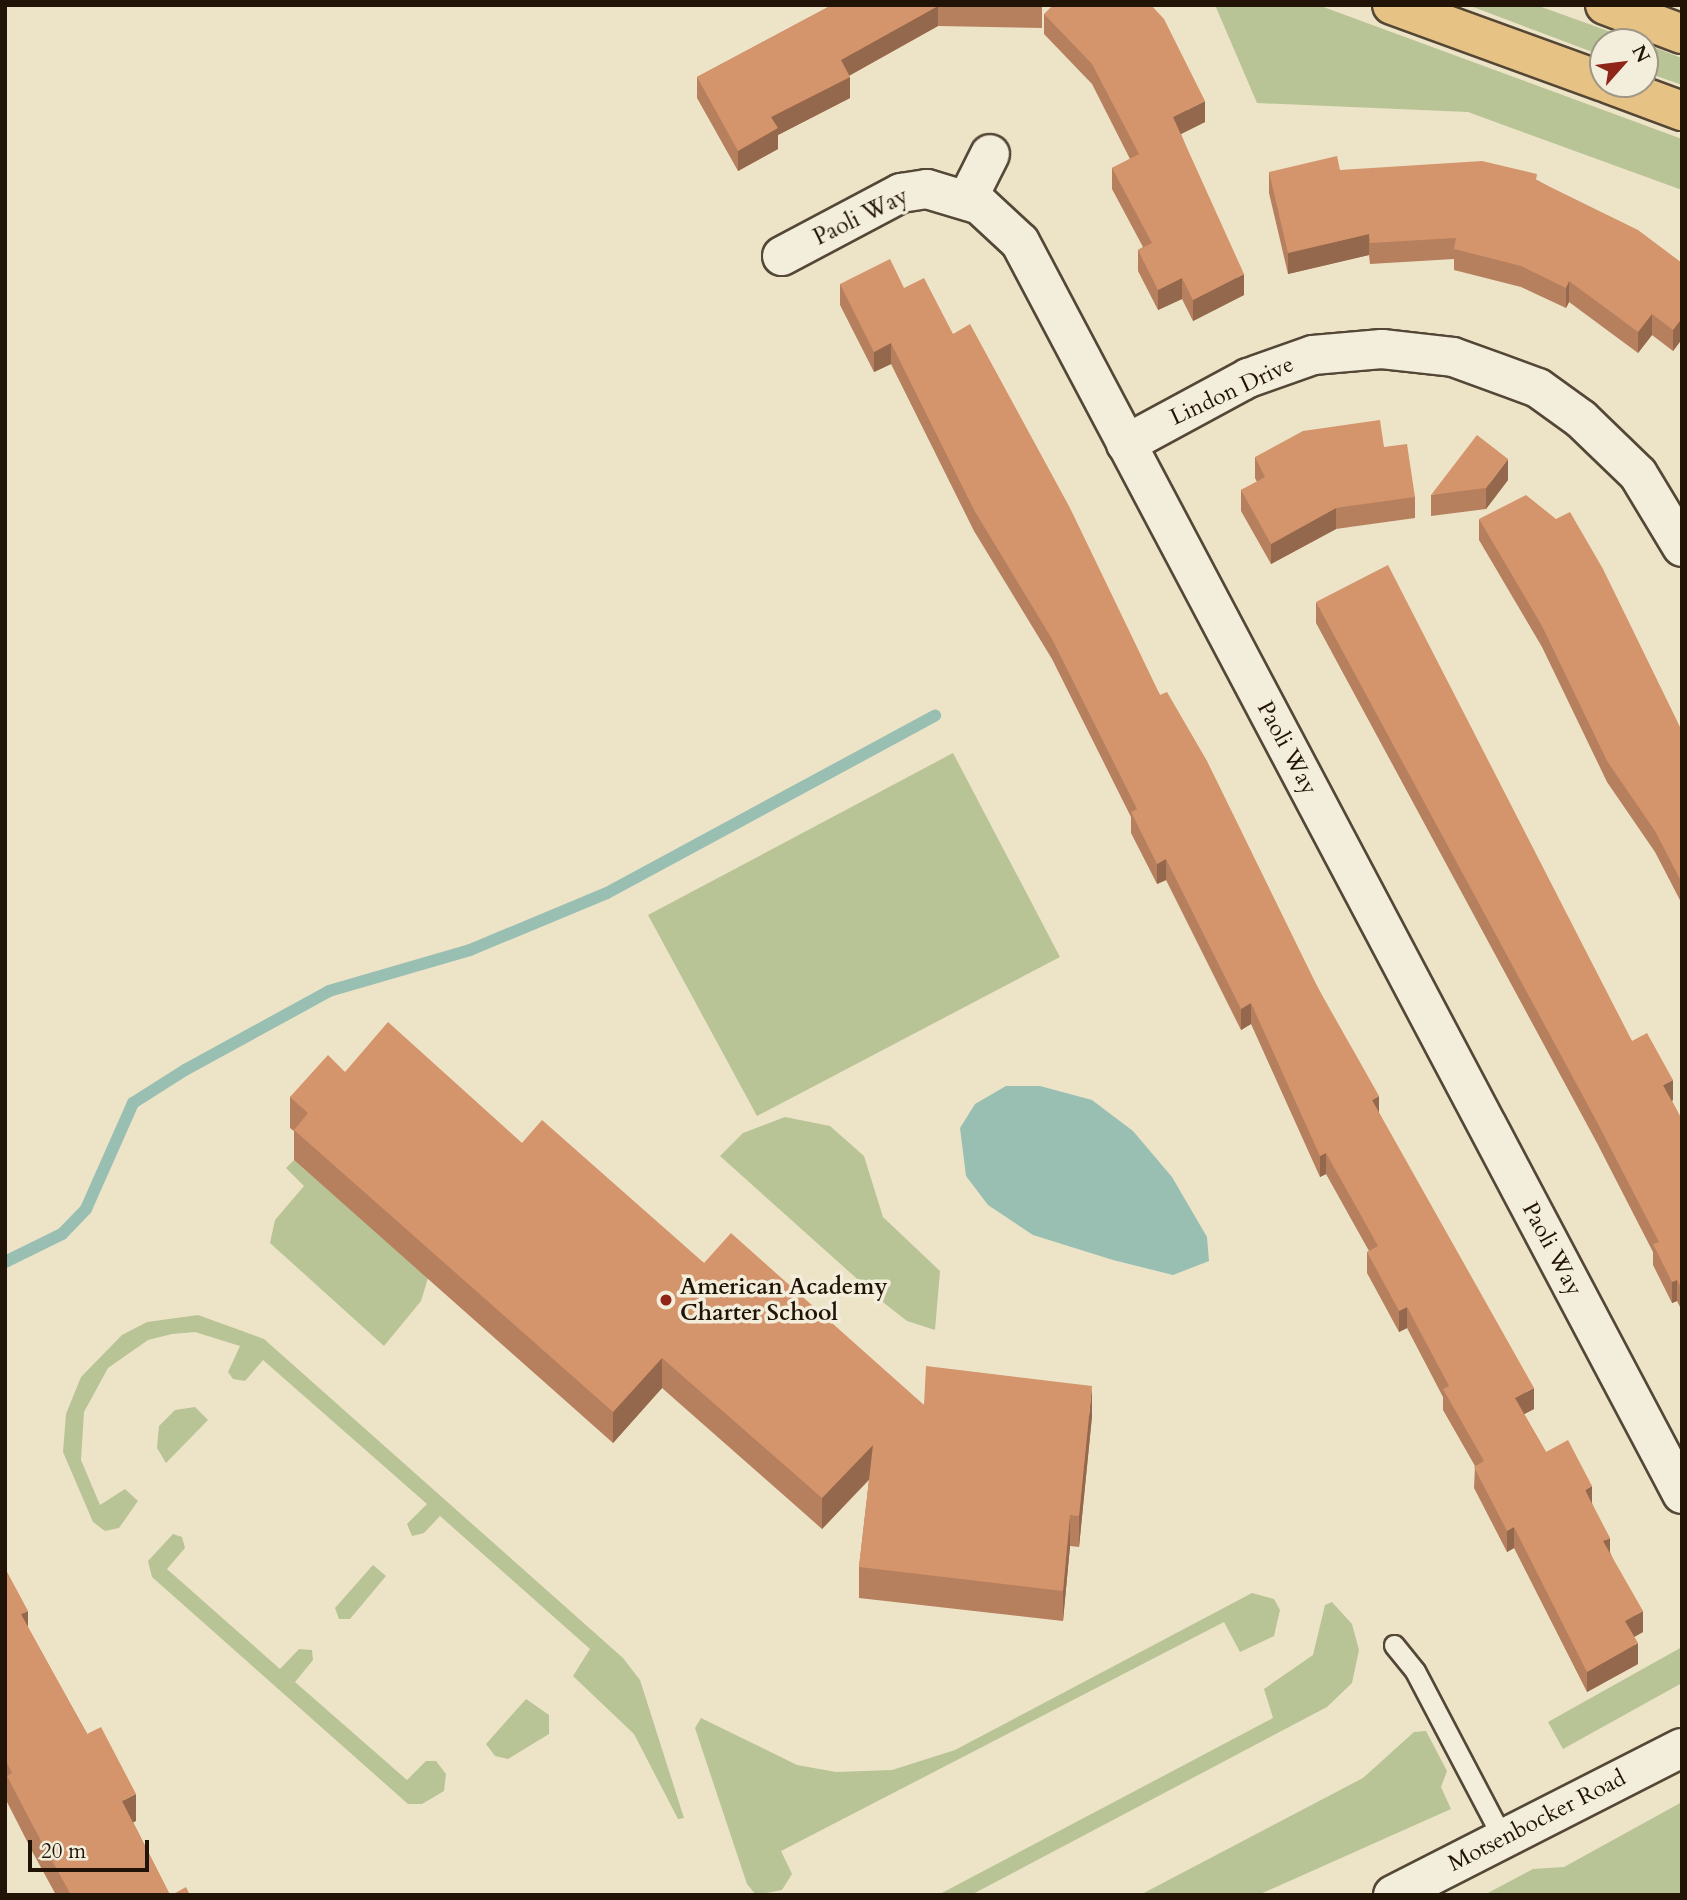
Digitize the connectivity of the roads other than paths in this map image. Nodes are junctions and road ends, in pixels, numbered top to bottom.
1 (1392, 5) edge
2 (1605, 5) edge
3 (1682, 34) edge
4 (1589, 77) edge
5 (1647, 98) edge
6 (1682, 111) edge
7 (990, 154) dead end
8 (968, 198) junction
9 (782, 256) dead end
10 (1126, 444) junction
11 (1671, 503) edge
12 (1682, 547) edge
13 (1682, 1494) edge
14 (1394, 1646) dead end
15 (1682, 1748) edge
16 (1502, 1837) junction
17 (1393, 1895) edge

1 - 4 main road
2 - 3 main road
5 - 6 main road
7 - 8 street
8 - 9 street, Paoli Way
8 - 10 street, Paoli Way
10 - 11 street, Lindon Drive
10 - 13 street, Paoli Way
11 - 12 street, Lindon Drive
14 - 16 lane
15 - 16 street, Motsenbocker Road
16 - 17 street, Motsenbocker Road

